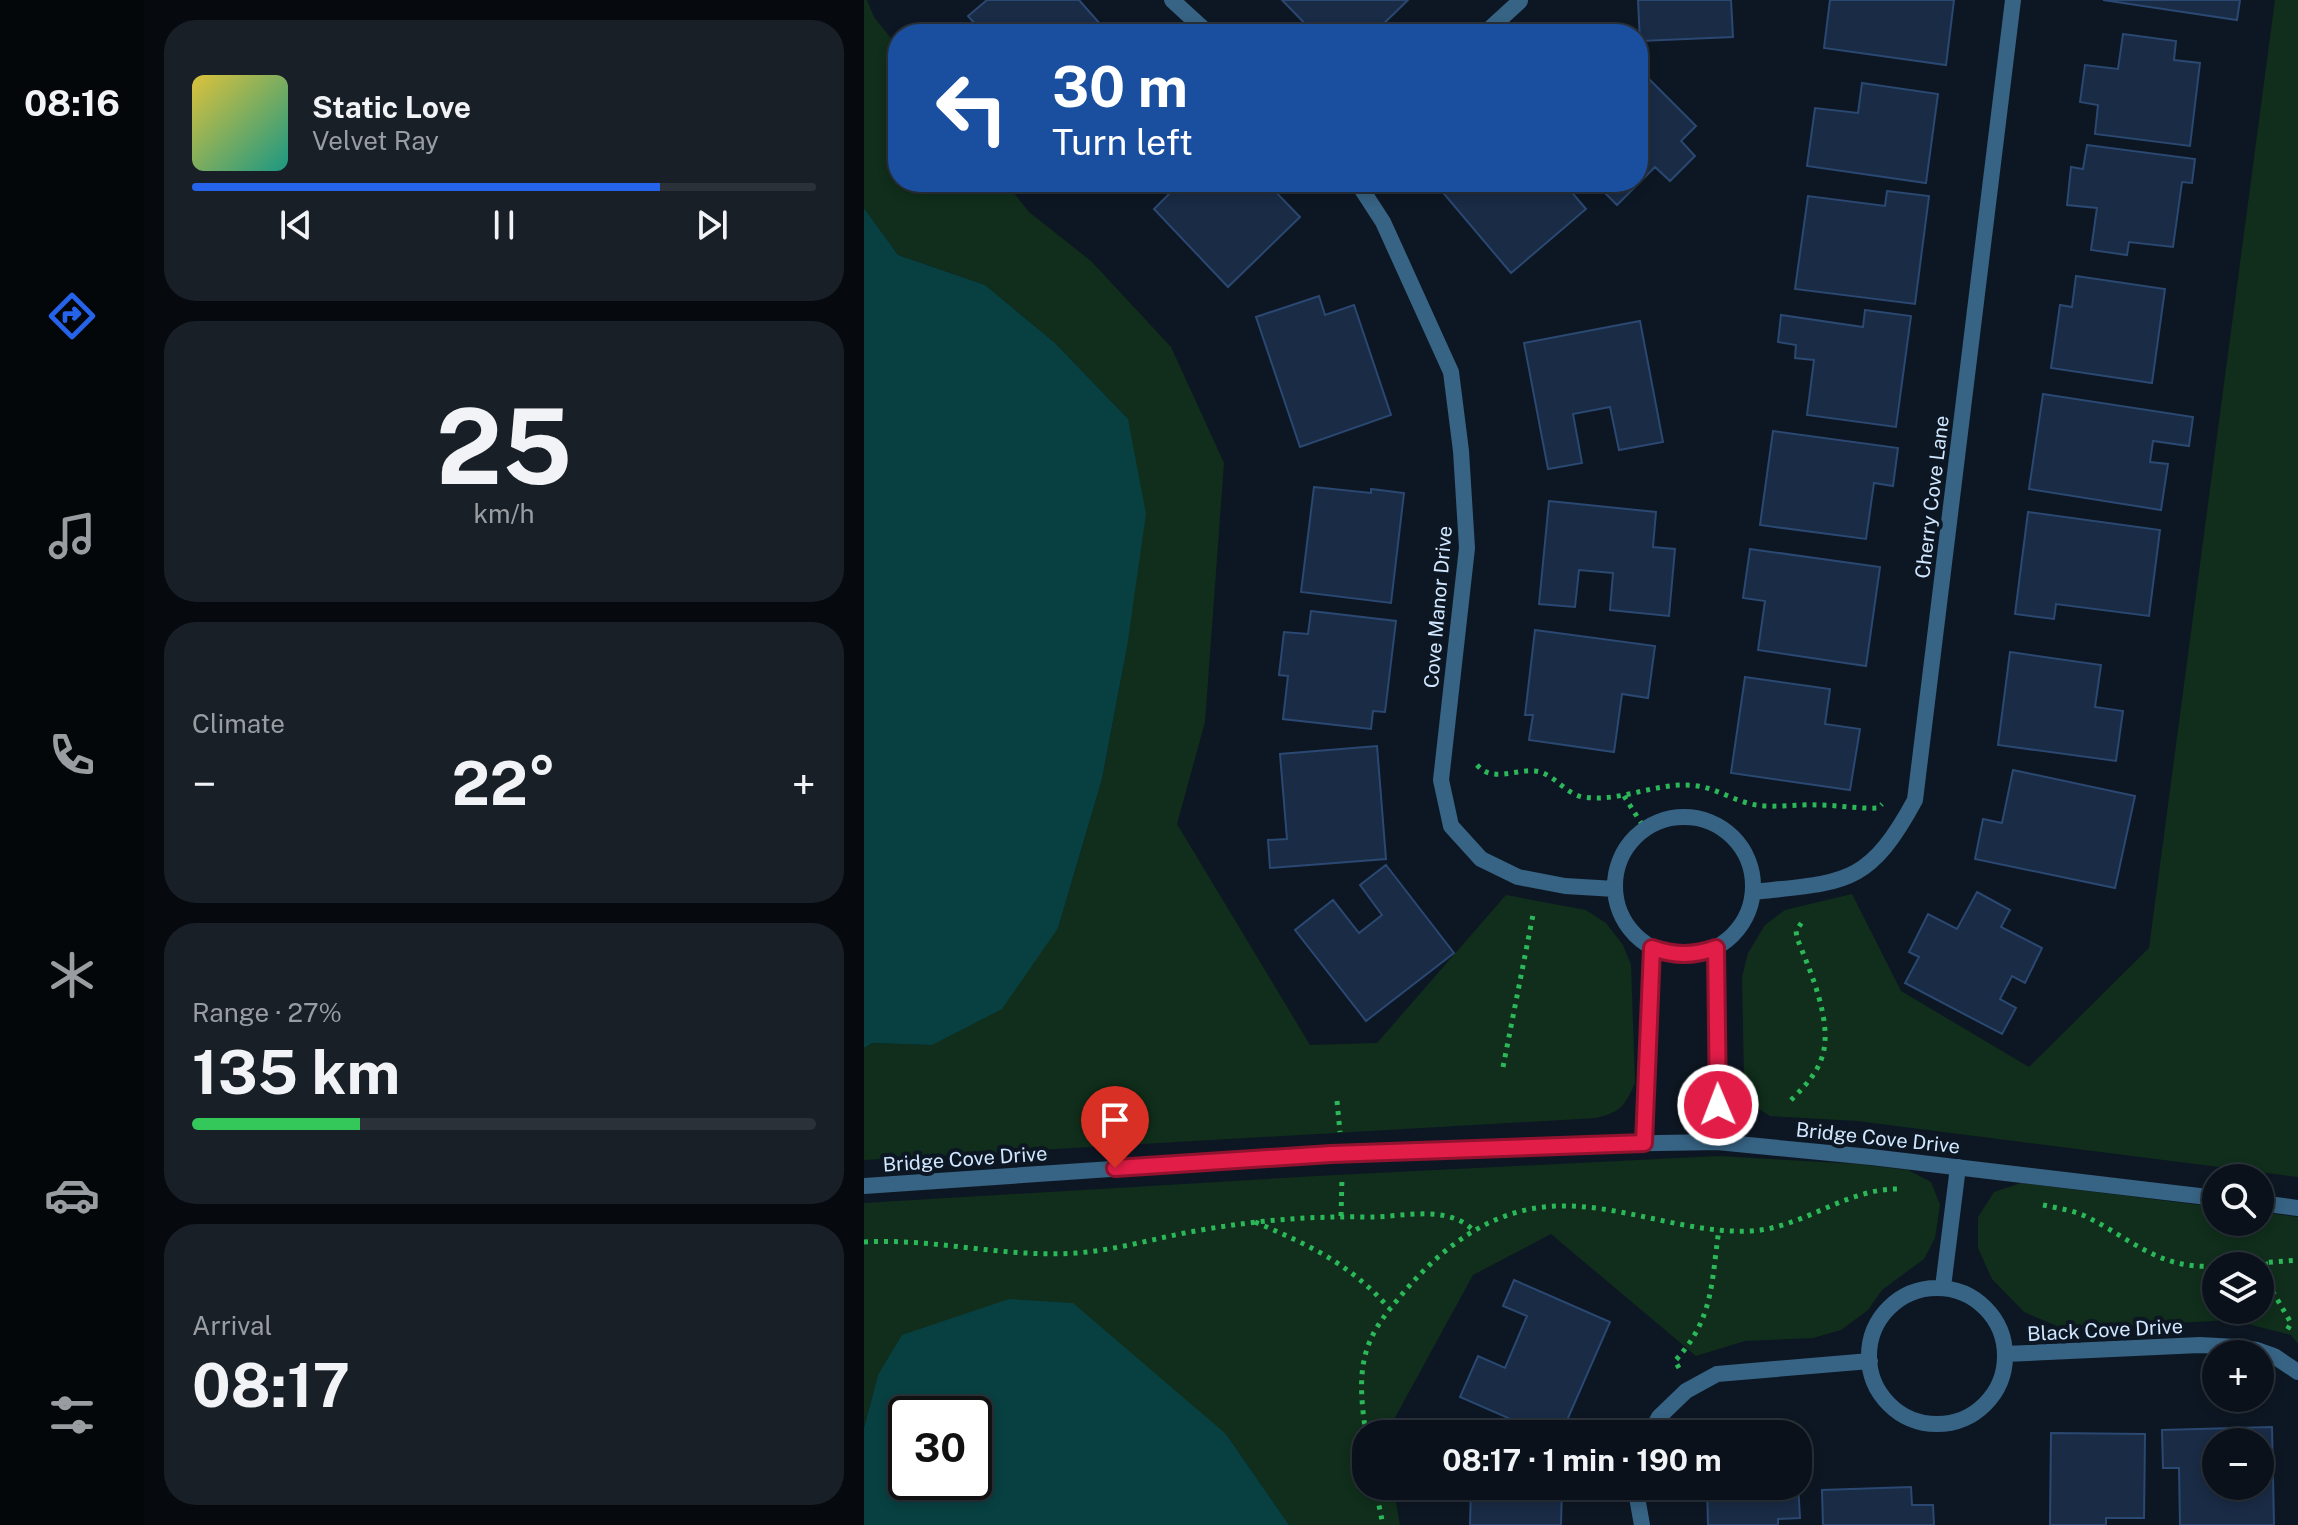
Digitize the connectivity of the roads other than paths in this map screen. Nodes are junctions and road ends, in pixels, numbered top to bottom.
1 (1172, 0) edge
2 (2013, 0) edge
3 (1520, 1) edge
4 (1198, 24) edge
5 (1495, 24) edge
6 (1364, 192) edge
7 (1615, 889) junction
8 (1753, 892) junction
9 (1652, 948) junction
10 (1716, 948) junction
11 (1717, 1142) junction
12 (1644, 1143) junction
13 (1958, 1167) junction
14 (864, 1186) edge
15 (2202, 1196) edge
16 (2274, 1205) edge
17 (2298, 1208) edge
18 (1943, 1287) junction
19 (2005, 1354) junction
20 (1870, 1361) junction
21 (2298, 1372) edge
22 (1657, 1420) edge
23 (1638, 1500) edge
24 (1642, 1525) edge

1 - 4 street
2 - 8 street, Cherry Cove Lane
3 - 5 street
6 - 7 street, Cove Manor Drive
7 - 8 street
7 - 9 street
8 - 10 street
9 - 10 street
9 - 12 street
10 - 11 street
11 - 12 street, Bridge Cove Drive
11 - 13 street, Bridge Cove Drive
12 - 14 street, Bridge Cove Drive
13 - 15 street, Bridge Cove Drive
13 - 18 street
16 - 17 street
18 - 19 street
18 - 20 street
19 - 20 street
19 - 21 street, Black Cove Drive
20 - 22 street
23 - 24 street

